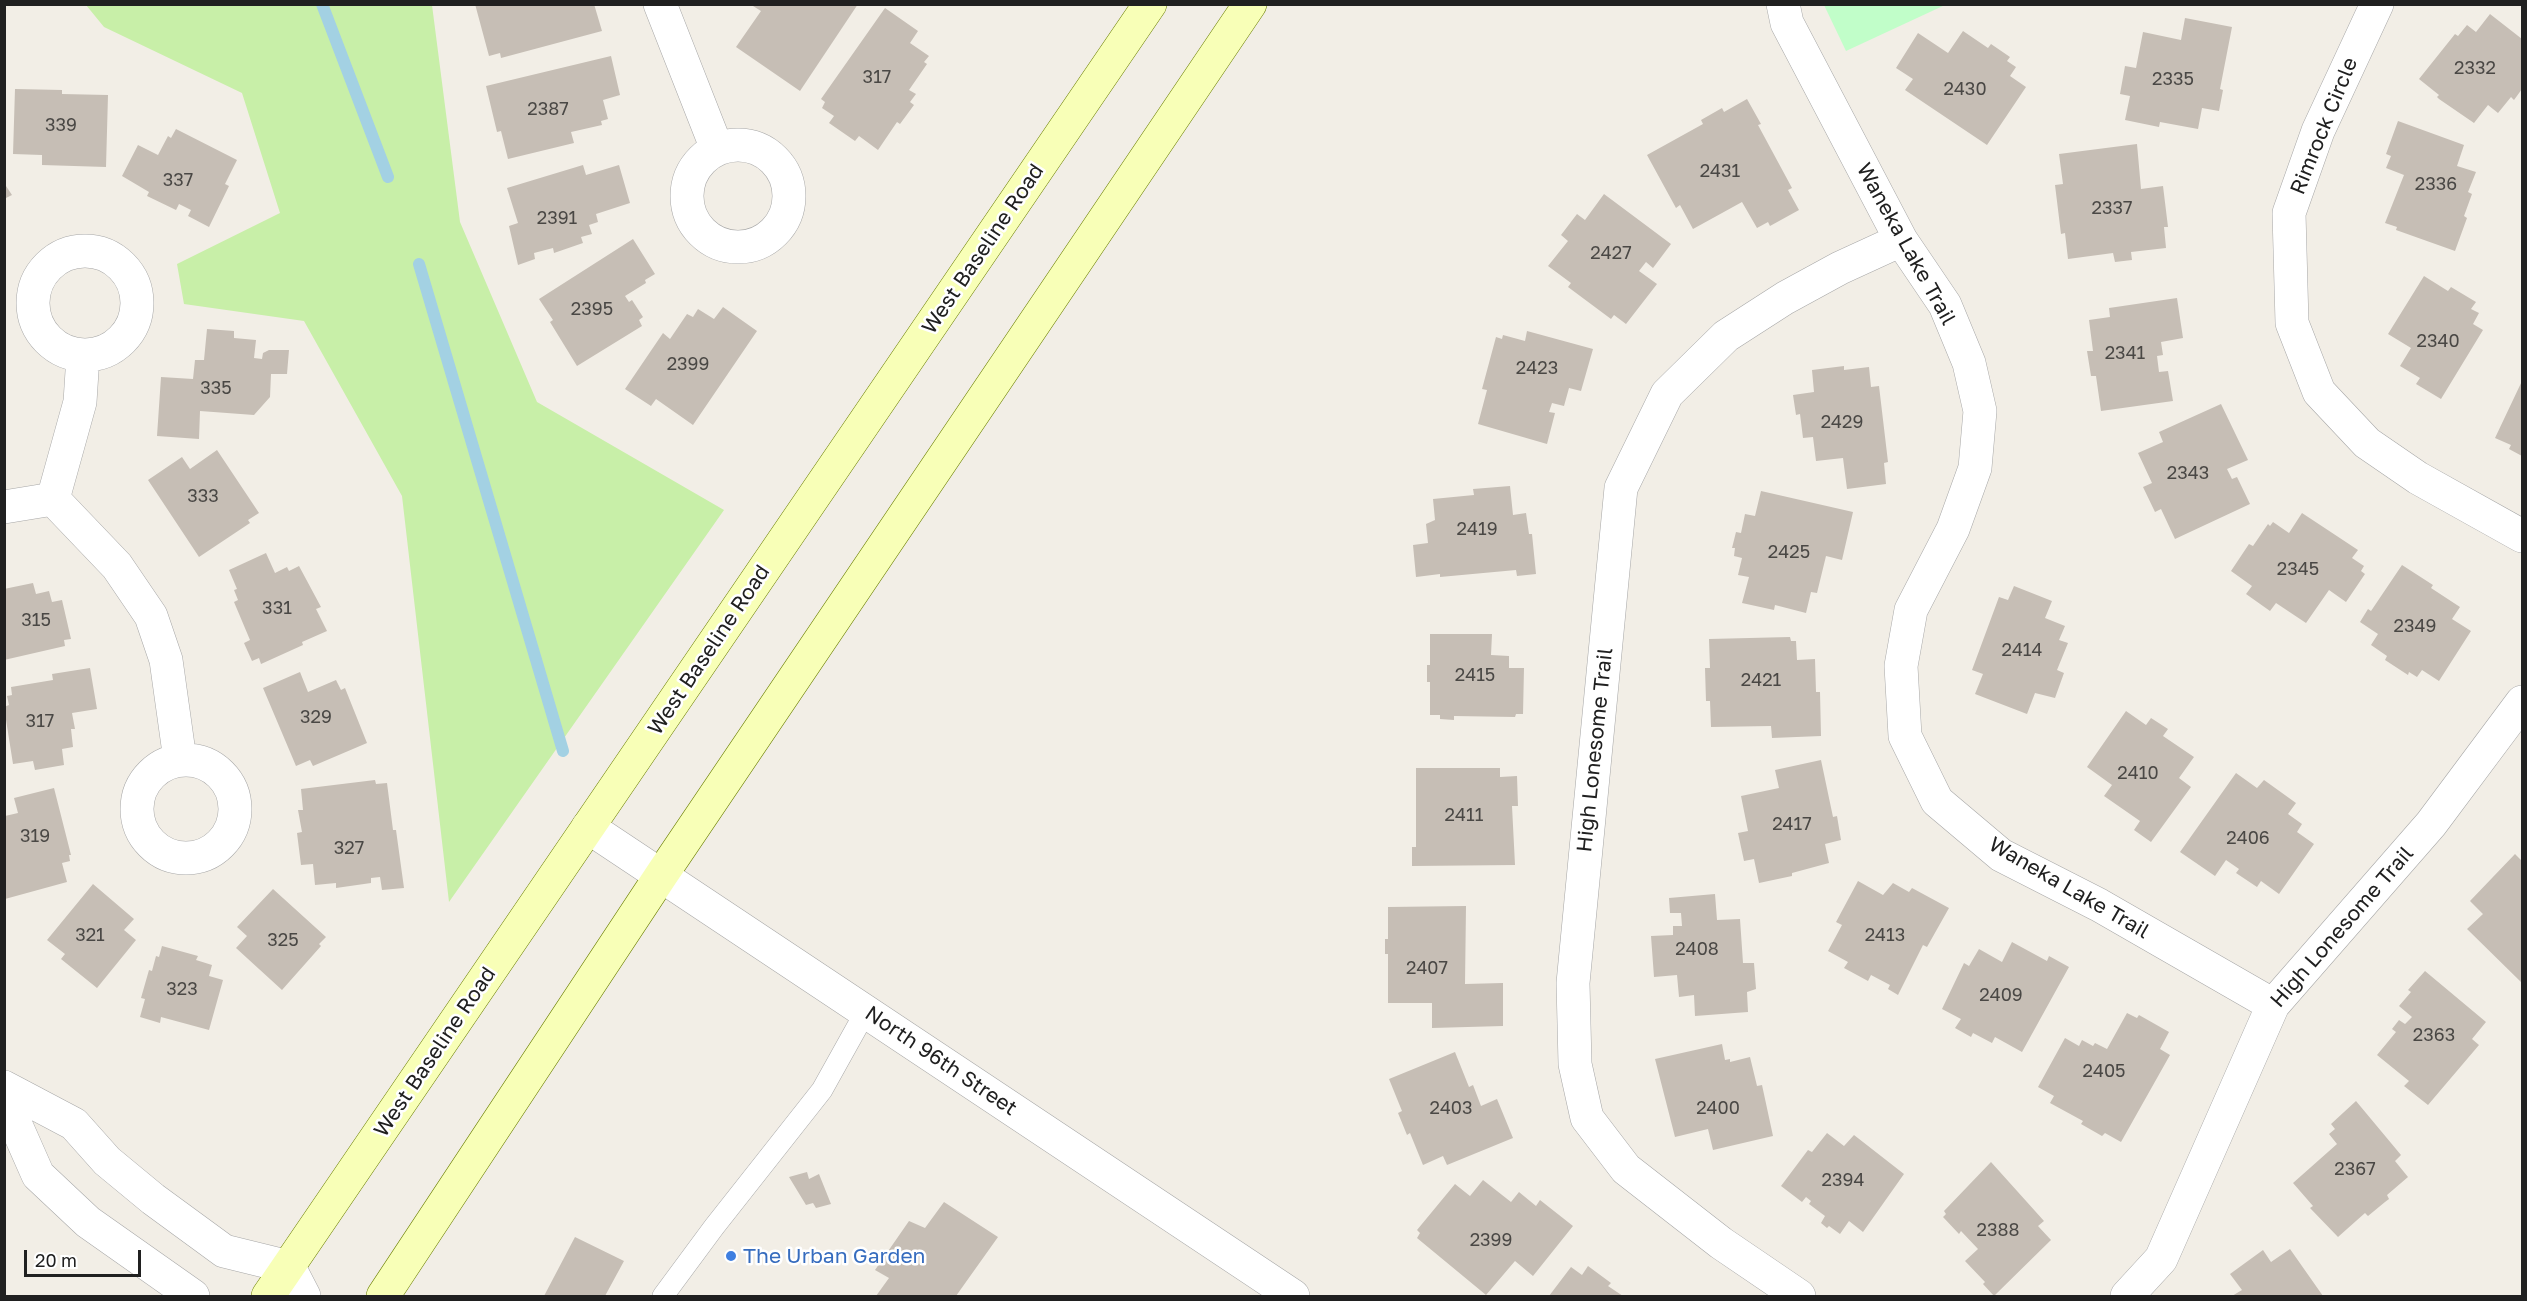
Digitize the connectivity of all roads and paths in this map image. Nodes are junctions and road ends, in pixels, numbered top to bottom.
1 (660, 4) edge
2 (1150, 4) edge
3 (1250, 4) edge
4 (1783, 4) edge
5 (2377, 4) edge
6 (717, 149) dead end
7 (1901, 240) junction
8 (83, 356) dead end
9 (53, 499) junction
10 (4, 507) edge
11 (2523, 536) edge
12 (2523, 702) edge
13 (180, 760) dead end
14 (588, 827) junction
15 (662, 874) junction
16 (2272, 1005) junction
17 (866, 1011) junction
18 (4, 1087) edge
19 (4, 1098) edge
20 (289, 1267) junction
21 (193, 1296) edge
22 (268, 1296) edge
23 (304, 1296) edge
24 (383, 1296) edge
25 (663, 1296) edge
26 (1293, 1296) edge
27 (1799, 1296) edge
28 (2127, 1296) edge

1 - 6 street
2 - 14 main road, West Baseline Road
3 - 15 main road
4 - 7 street, Waneka Lake Trail
5 - 11 street, Rimrock Circle
7 - 16 street, Waneka Lake Trail
7 - 27 street, High Lonesome Trail
8 - 9 street
9 - 10 street
9 - 13 street
12 - 16 street, High Lonesome Trail
14 - 15 street, North 96th Street
14 - 20 main road, West Baseline Road
15 - 17 street, North 96th Street
15 - 24 main road
16 - 28 street, High Lonesome Trail
17 - 25 lane
17 - 26 street, North 96th Street
18 - 20 street
19 - 21 street
20 - 22 main road, West Baseline Road
20 - 23 street

